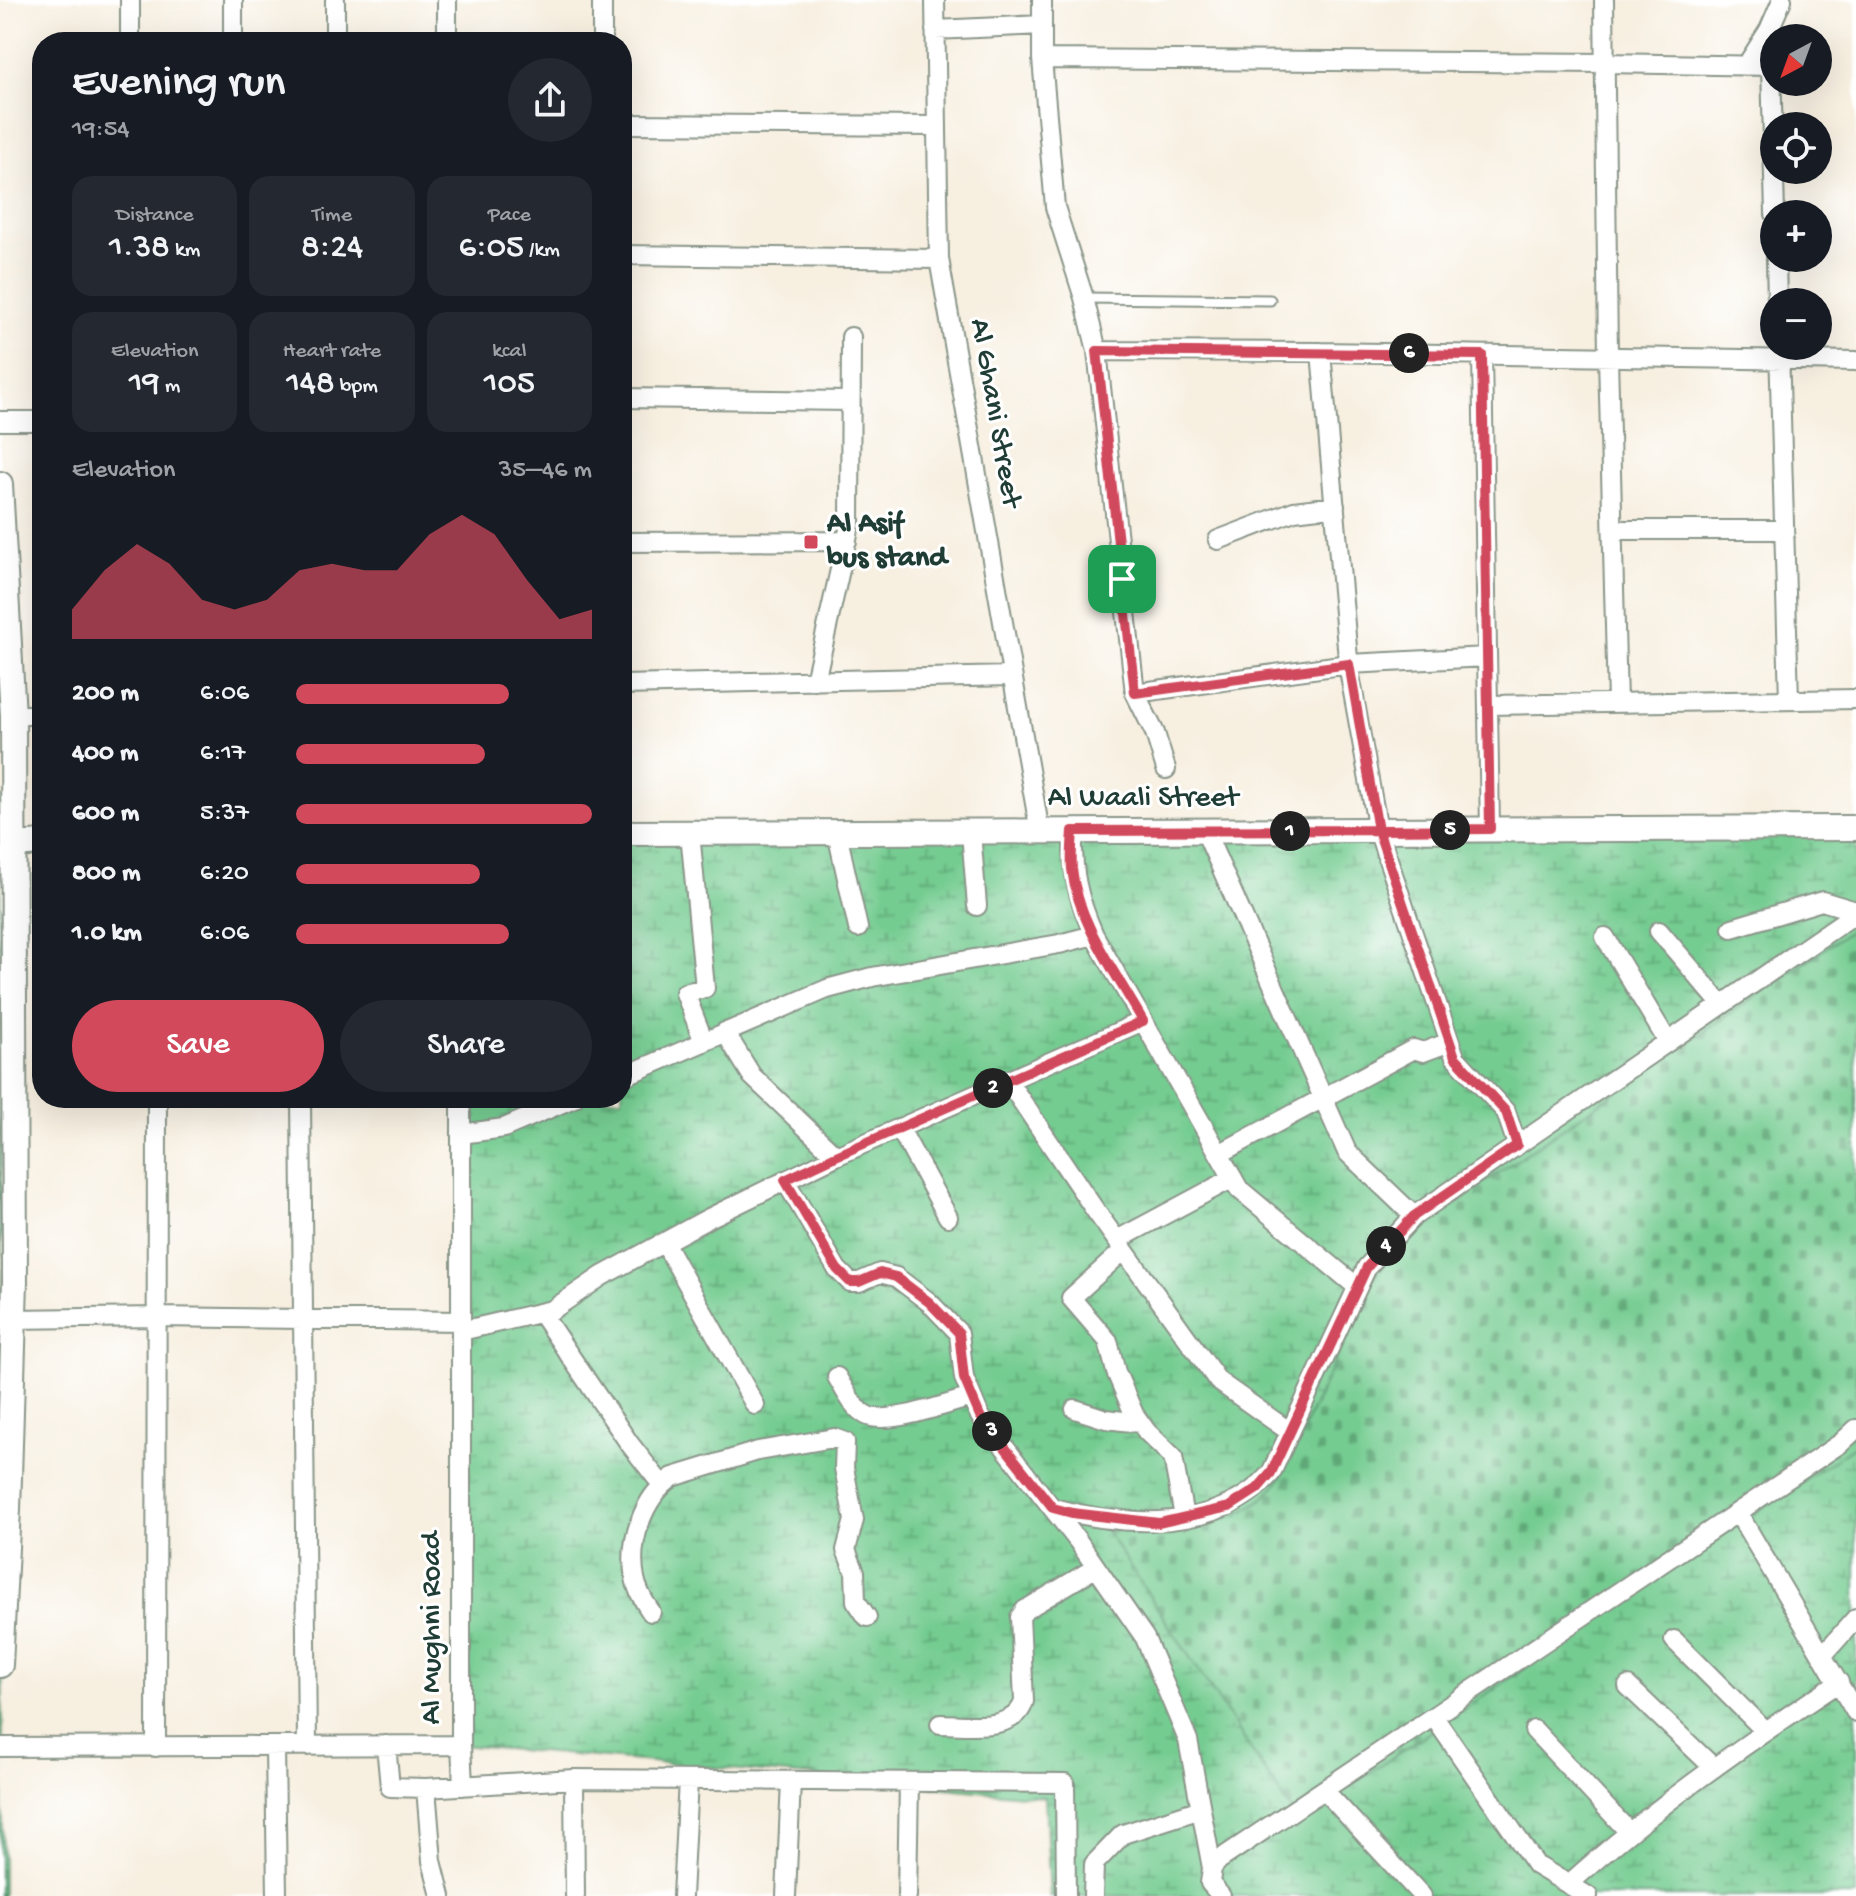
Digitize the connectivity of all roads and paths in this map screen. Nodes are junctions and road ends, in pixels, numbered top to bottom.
1 (130, 0) edge
2 (233, 0) edge
3 (335, 0) edge
4 (447, 0) edge
5 (602, 0) edge
6 (935, 0) edge
7 (1042, 0) edge
8 (1604, 0) edge
9 (1782, 0) edge
10 (1042, 25) junction
11 (935, 30) junction
12 (130, 32) edge
13 (233, 32) edge
14 (335, 32) edge
15 (447, 32) edge
16 (602, 32) edge
17 (1042, 59) junction
18 (1605, 63) junction
19 (1746, 66) junction
20 (632, 124) edge
21 (936, 126) junction
22 (1775, 200) edge
23 (632, 255) edge
24 (939, 259) junction
25 (1084, 298) junction
26 (1270, 300) dead end
27 (851, 337) dead end
28 (1097, 351) junction
29 (1321, 352) junction
30 (1760, 353) edge
31 (1482, 355) junction
32 (1608, 357) junction
33 (1832, 359) edge
34 (1779, 360) edge
35 (1856, 361) edge
36 (632, 398) edge
37 (850, 401) junction
38 (0, 421) edge
39 (32, 421) edge
40 (0, 484) edge
41 (1335, 506) junction
42 (1613, 530) junction
43 (1784, 530) junction
44 (1218, 540) dead end
45 (847, 541) junction
46 (632, 542) edge
47 (1487, 657) junction
48 (1349, 664) junction
49 (1012, 676) junction
50 (815, 681) junction
51 (632, 685) edge
52 (1135, 693) junction
53 (1856, 699) edge
54 (1789, 700) junction
55 (1617, 703) junction
56 (1488, 705) junction
57 (32, 715) edge
58 (13, 716) junction
59 (1166, 769) dead end
60 (1856, 828) edge
61 (1490, 829) junction
62 (1378, 830) junction
63 (1073, 831) junction
64 (1205, 831) junction
65 (8, 832) edge
66 (971, 832) junction
67 (1040, 832) junction
68 (632, 833) edge
69 (690, 833) junction
70 (837, 833) junction
71 (32, 840) edge
72 (977, 906) dead end
73 (1856, 912) edge
74 (858, 928) dead end
75 (1732, 928) dead end
76 (1659, 931) dead end
77 (1094, 935) junction
78 (1605, 937) dead end
79 (1722, 1005) junction
80 (1143, 1021) junction
81 (725, 1032) junction
82 (704, 1042) junction
83 (1450, 1042) junction
84 (1668, 1042) junction
85 (632, 1073) edge
86 (1008, 1081) junction
87 (1324, 1099) junction
88 (157, 1108) edge
89 (301, 1108) edge
90 (461, 1108) edge
91 (551, 1108) edge
92 (900, 1129) junction
93 (461, 1134) junction
94 (1517, 1145) junction
95 (1219, 1154) junction
96 (836, 1156) junction
97 (1233, 1178) junction
98 (785, 1180) junction
99 (1414, 1216) junction
100 (948, 1217) dead end
101 (664, 1242) junction
102 (1121, 1245) junction
103 (8, 1283) edge
104 (1356, 1286) junction
105 (541, 1313) junction
106 (157, 1317) junction
107 (13, 1319) junction
108 (303, 1319) junction
109 (461, 1326) junction
110 (837, 1377) dead end
111 (972, 1397) junction
112 (755, 1405) dead end
113 (1075, 1409) dead end
114 (1140, 1423) junction
115 (1856, 1429) edge
116 (1290, 1432) junction
117 (662, 1485) junction
118 (1053, 1508) junction
119 (4, 1510) edge
120 (1738, 1513) junction
121 (1184, 1517) junction
122 (1095, 1568) junction
123 (651, 1612) dead end
124 (867, 1617) dead end
125 (1856, 1618) edge
126 (1674, 1640) dead end
127 (1823, 1655) junction
128 (0, 1665) edge
129 (1839, 1682) junction
130 (1628, 1686) dead end
131 (1856, 1713) edge
132 (1434, 1717) junction
133 (940, 1724) dead end
134 (1534, 1730) dead end
135 (1765, 1731) junction
136 (386, 1745) junction
137 (461, 1745) junction
138 (275, 1746) junction
139 (307, 1746) junction
140 (0, 1747) edge
141 (156, 1747) junction
142 (1714, 1768) junction
143 (574, 1779) junction
144 (688, 1780) junction
145 (791, 1781) junction
146 (909, 1782) junction
147 (463, 1786) junction
148 (426, 1788) junction
149 (1324, 1790) junction
150 (1201, 1809) junction
151 (1629, 1832) junction
152 (1212, 1868) junction
153 (1569, 1884) junction
154 (1095, 1893) edge
155 (277, 1896) edge
156 (441, 1896) edge
157 (575, 1896) edge
158 (682, 1896) edge
159 (786, 1896) edge
160 (907, 1896) edge
161 (1066, 1896) edge
162 (1221, 1896) edge
163 (1422, 1896) edge
164 (1588, 1896) edge

1 - 12 street
2 - 13 street
3 - 14 street
4 - 15 street
5 - 16 street
6 - 11 street, Al Ghani Street
7 - 10 street
8 - 18 street
9 - 19 street
10 - 11 street
10 - 17 street
11 - 21 street, Al Ghani Street
17 - 18 street
17 - 25 street
18 - 19 street
18 - 32 street
19 - 22 street
20 - 21 street
21 - 24 street, Al Ghani Street
23 - 24 street
24 - 49 street, Al Ghani Street
25 - 26 lane
25 - 28 street
27 - 37 street
28 - 29 street
28 - 52 street
29 - 31 street
29 - 41 street
30 - 32 street
31 - 32 street
31 - 47 street
32 - 42 street
33 - 35 street
34 - 43 street
36 - 37 street
37 - 45 street
38 - 39 street
40 - 58 street
41 - 44 street
41 - 48 street
42 - 43 street
42 - 55 street
43 - 54 street
45 - 46 street
45 - 50 street
47 - 48 street
47 - 56 street
48 - 52 street
48 - 62 street
49 - 50 street
49 - 67 street, Al Ghani Street
50 - 51 street
52 - 59 street
53 - 54 street
54 - 55 street
55 - 56 street
56 - 61 street
57 - 58 street
58 - 65 street
60 - 61 street, Al Waali Street
61 - 62 street, Al Waali Street
62 - 64 street, Al Waali Street
62 - 83 street
63 - 64 street, Al Waali Street
63 - 67 street, Al Waali Street
63 - 77 street
64 - 87 street
65 - 71 street
65 - 103 street
66 - 67 street, Al Waali Street
66 - 70 street, Al Waali Street
66 - 72 street
68 - 69 street, Al Waali Street
69 - 70 street, Al Waali Street
69 - 82 street
70 - 74 street
73 - 75 street
73 - 79 street
76 - 79 street
77 - 80 street
77 - 81 street
78 - 84 street
79 - 84 street
80 - 86 street
80 - 95 street
81 - 82 street
81 - 96 street
82 - 85 street
83 - 87 street
83 - 94 street
84 - 94 street
86 - 92 street
86 - 102 street
87 - 95 street
87 - 99 street
88 - 106 street
89 - 108 street
90 - 93 street, Al Mughni Road
91 - 93 street
92 - 96 street
92 - 100 street
93 - 109 street, Al Mughni Road
94 - 99 street
95 - 97 street
96 - 98 street
97 - 102 street
97 - 104 street
98 - 101 street
98 - 111 street
99 - 104 street
101 - 105 street
101 - 112 street
102 - 114 street
102 - 116 street
103 - 107 street
104 - 116 street
105 - 109 street
105 - 117 street
106 - 107 street
106 - 108 street
106 - 141 street
107 - 119 street
108 - 109 street
108 - 139 street
109 - 137 street, Al Mughni Road
110 - 111 street
111 - 118 street
113 - 114 street
114 - 121 street
115 - 120 street
116 - 121 street
117 - 123 street
117 - 124 street
118 - 121 street
118 - 122 street
119 - 128 street
120 - 127 street
120 - 132 street
122 - 133 street
122 - 150 street
125 - 127 street
126 - 135 street
127 - 129 street
129 - 131 street
129 - 135 street
130 - 142 street
132 - 149 street
132 - 153 street
134 - 151 street
135 - 142 street
136 - 137 street, Al Mughni Road
136 - 139 street, Al Mughni Road
136 - 148 street
137 - 147 street
138 - 139 street, Al Mughni Road
138 - 141 street, Al Mughni Road
138 - 155 street
140 - 141 street, Al Mughni Road
142 - 151 street
143 - 144 street
143 - 147 street
143 - 157 street
144 - 145 street
144 - 158 street
145 - 146 street
145 - 159 street
146 - 160 street
146 - 161 street
147 - 148 street
148 - 156 street
149 - 152 street
149 - 163 street
150 - 152 street
150 - 154 street
151 - 153 street
152 - 162 street
153 - 164 street

